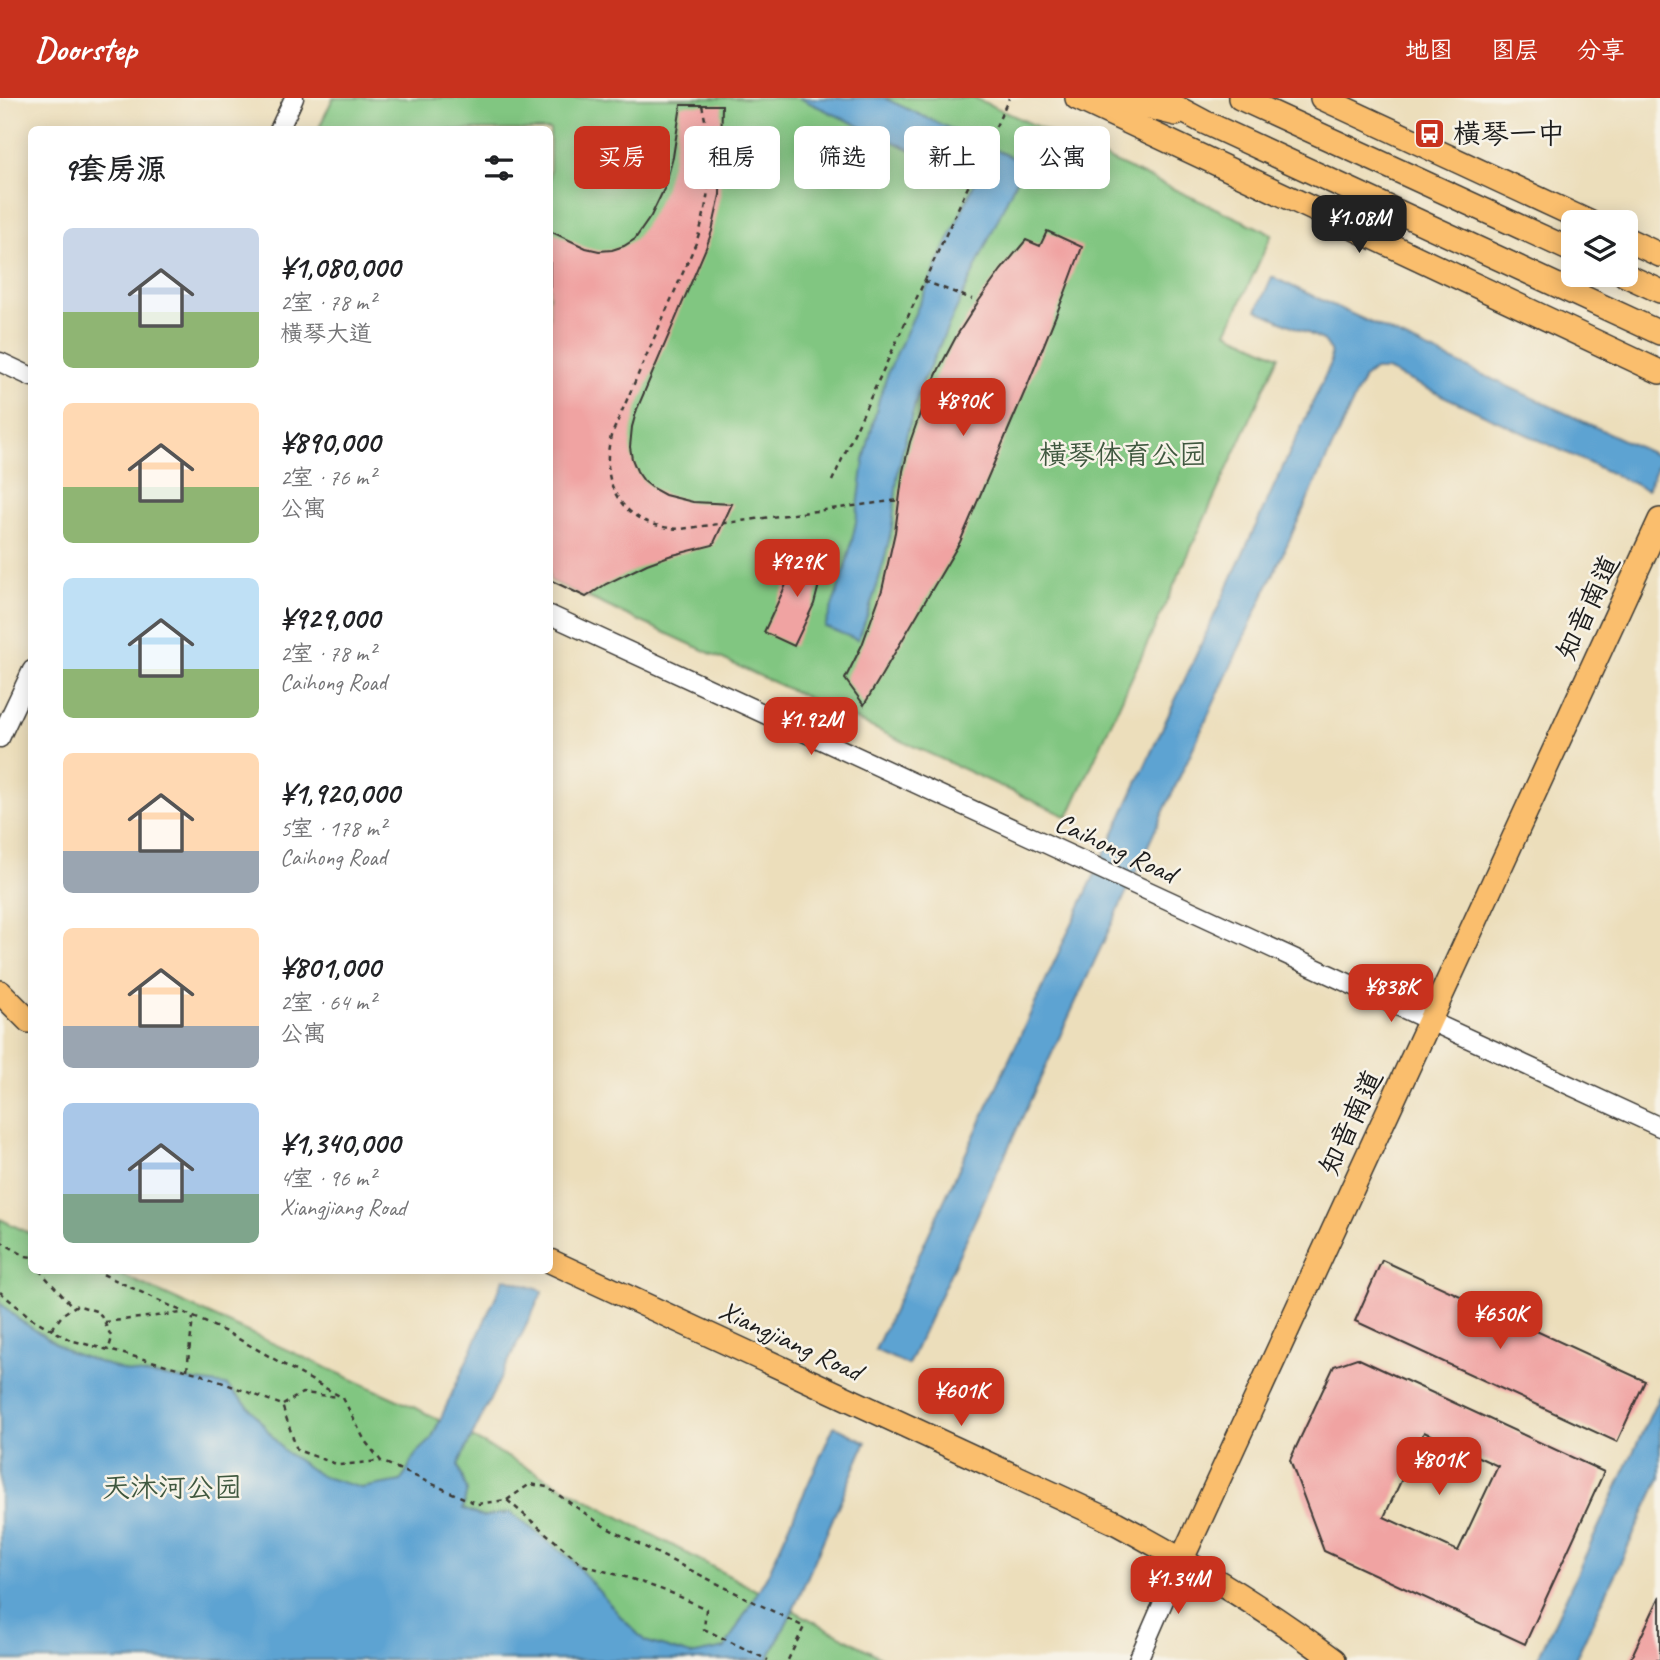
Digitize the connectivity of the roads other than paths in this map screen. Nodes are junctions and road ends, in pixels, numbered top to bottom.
1 (279, 98) edge
2 (294, 98) edge
3 (1077, 98) edge
4 (1114, 98) edge
5 (1158, 98) edge
6 (1240, 98) edge
7 (1322, 98) edge
8 (1204, 122) junction
9 (281, 126) edge
10 (1564, 210) edge
11 (1561, 245) edge
12 (1638, 245) edge
13 (1660, 255) edge
14 (1638, 281) edge
15 (1660, 291) edge
16 (1660, 333) edge
17 (0, 362) edge
18 (1660, 372) edge
19 (28, 375) edge
20 (1660, 520) edge
21 (553, 616) edge
22 (28, 678) edge
23 (0, 738) edge
24 (0, 992) edge
25 (0, 1007) edge
26 (28, 1019) edge
27 (28, 1020) edge
28 (1429, 1021) junction
29 (1660, 1127) edge
30 (553, 1262) edge
31 (1182, 1559) junction
32 (1139, 1659) edge
33 (1334, 1660) edge

1 - 9 street
2 - 9 street
3 - 18 main road
4 - 8 main road
5 - 8 main road
6 - 11 main road
7 - 10 main road
8 - 16 main road
12 - 13 main road
14 - 15 main road
17 - 19 street
20 - 28 main road, 知音南道
21 - 28 street, Caihong Road
22 - 23 street
24 - 26 main road
25 - 27 main road
28 - 29 street, Caihong Road
28 - 31 main road, 知音南道
30 - 31 main road, Xiangjiang Road
31 - 32 street
31 - 33 main road, Xiangjiang Road

